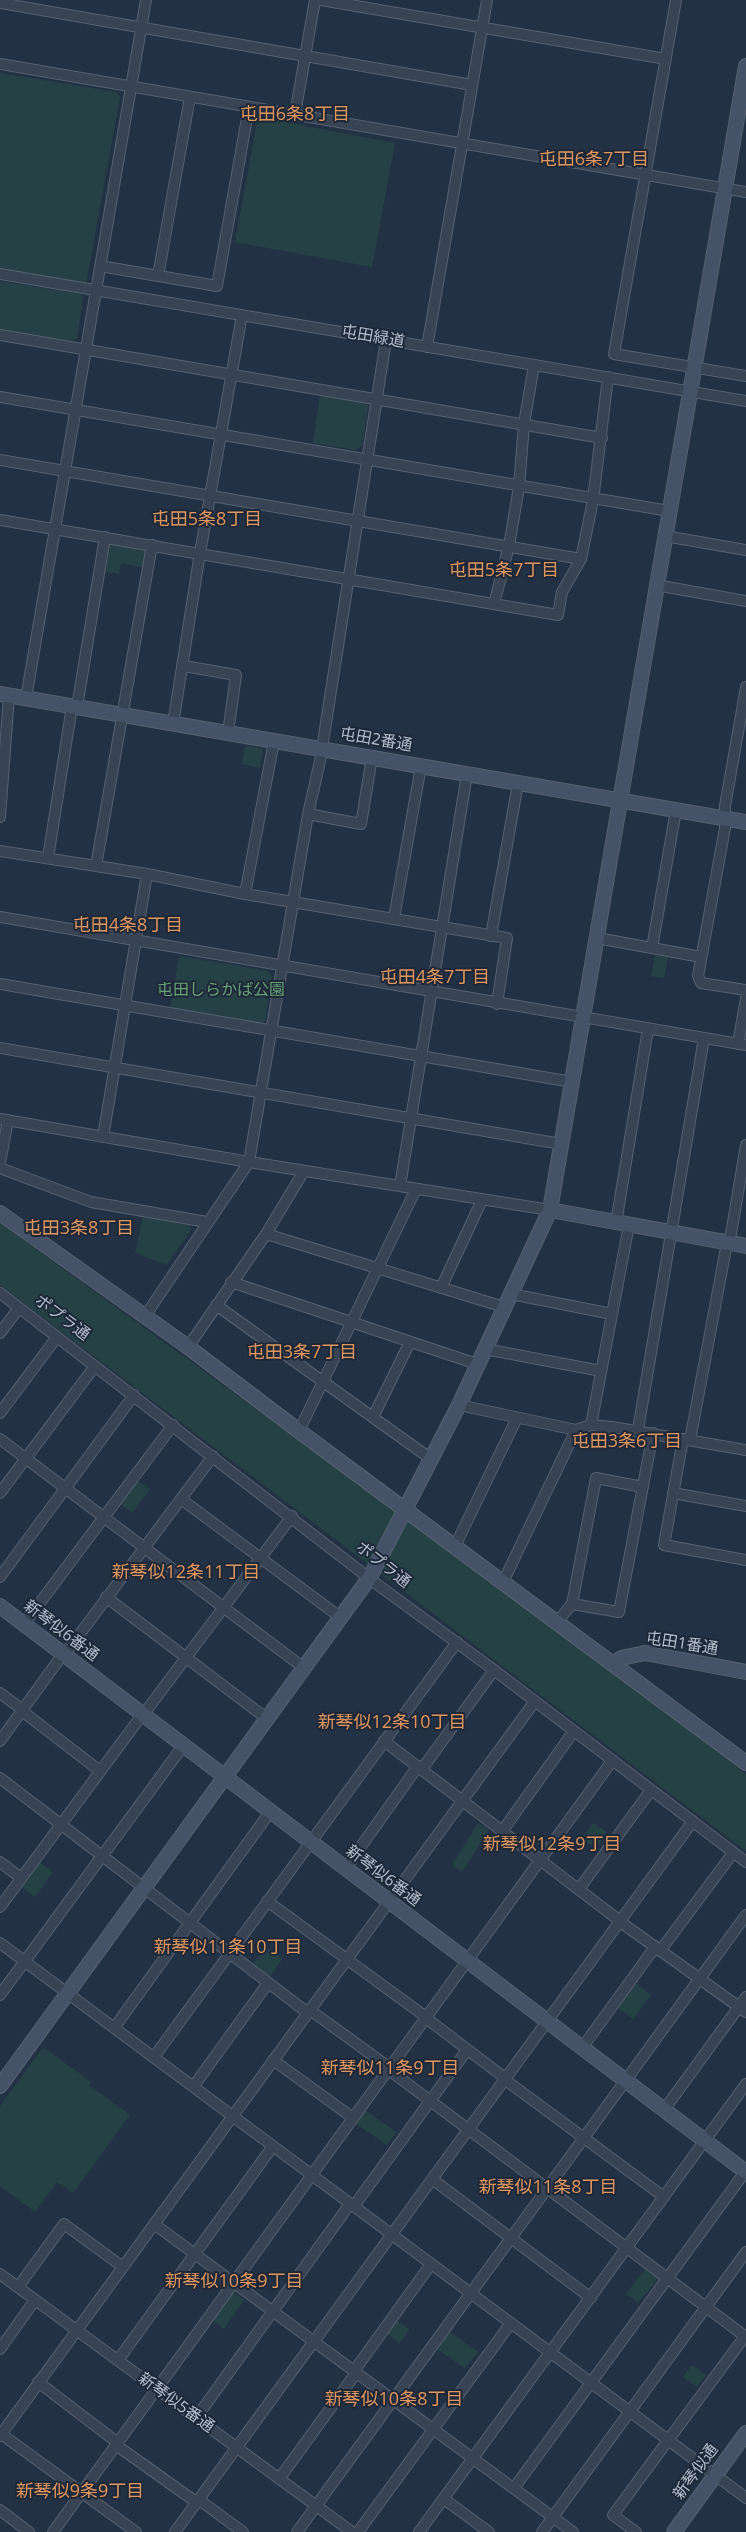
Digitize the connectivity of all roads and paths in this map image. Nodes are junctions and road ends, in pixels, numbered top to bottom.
1 (146, 0) edge
2 (316, 0) edge
3 (322, 0) edge
4 (487, 0) edge
5 (676, 0) edge
6 (0, 3) edge
7 (141, 27) junction
8 (483, 28) junction
9 (306, 55) junction
10 (666, 59) junction
11 (0, 64) edge
12 (746, 66) edge
13 (472, 85) junction
14 (131, 86) junction
15 (190, 97) junction
16 (249, 107) junction
17 (295, 114) junction
18 (462, 143) junction
19 (646, 174) junction
20 (725, 188) junction
21 (746, 192) edge
22 (100, 266) junction
23 (0, 274) edge
24 (158, 276) junction
25 (96, 290) junction
26 (242, 315) junction
27 (2, 335) edge
28 (386, 340) junction
29 (427, 347) junction
30 (86, 350) junction
31 (534, 365) junction
32 (695, 368) junction
33 (232, 373) junction
34 (746, 376) edge
35 (608, 377) junction
36 (691, 391) junction
37 (0, 397) edge
38 (377, 398) junction
39 (746, 401) edge
40 (76, 410) junction
41 (524, 424) junction
42 (221, 435) junction
43 (602, 438) junction
44 (0, 460) edge
45 (367, 460) junction
46 (66, 471) junction
47 (519, 487) junction
48 (210, 495) junction
49 (593, 500) junction
50 (670, 512) junction
51 (0, 520) edge
52 (357, 520) junction
53 (56, 529) junction
54 (665, 536) junction
55 (105, 537) junction
56 (152, 545) junction
57 (509, 546) junction
58 (746, 550) edge
59 (200, 553) junction
60 (581, 559) junction
61 (347, 579) junction
62 (656, 585) junction
63 (746, 601) edge
64 (494, 604) junction
65 (184, 666) junction
66 (746, 687) edge
67 (4, 695) edge
68 (26, 698) junction
69 (75, 707) junction
70 (123, 715) junction
71 (173, 724) junction
72 (228, 733) junction
73 (274, 741) junction
74 (321, 749) junction
75 (372, 757) junction
76 (421, 766) junction
77 (467, 774) junction
78 (518, 783) junction
79 (620, 800) junction
80 (676, 810) junction
81 (308, 814) junction
82 (0, 817) edge
83 (725, 818) junction
84 (746, 822) edge
85 (0, 851) edge
86 (48, 858) junction
87 (96, 866) junction
88 (147, 874) junction
89 (245, 894) junction
90 (295, 902) junction
91 (0, 917) edge
92 (394, 918) junction
93 (442, 926) junction
94 (491, 936) junction
95 (597, 938) junction
96 (136, 940) junction
97 (652, 948) junction
98 (701, 957) junction
99 (284, 966) junction
100 (0, 984) edge
101 (746, 990) edge
102 (432, 992) junction
103 (746, 998) edge
104 (497, 1004) junction
105 (125, 1005) junction
106 (582, 1018) junction
107 (648, 1029) junction
108 (273, 1031) junction
109 (704, 1038) junction
110 (742, 1044) edge
111 (0, 1048) edge
112 (422, 1057) junction
113 (114, 1068) junction
114 (572, 1082) junction
115 (262, 1094) junction
116 (4, 1119) edge
117 (411, 1119) junction
118 (103, 1137) junction
119 (561, 1144) junction
120 (746, 1145) edge
121 (249, 1162) junction
122 (0, 1163) edge
123 (0, 1168) edge
124 (304, 1171) junction
125 (400, 1186) junction
126 (416, 1189) junction
127 (482, 1200) junction
128 (550, 1210) junction
129 (0, 1213) edge
130 (207, 1222) junction
131 (622, 1224) junction
132 (672, 1233) junction
133 (266, 1234) junction
134 (727, 1243) junction
135 (746, 1246) edge
136 (379, 1269) junction
137 (231, 1282) junction
138 (440, 1288) junction
139 (0, 1293) edge
140 (510, 1294) junction
141 (216, 1305) junction
142 (504, 1307) junction
143 (19, 1308) junction
144 (612, 1314) junction
145 (145, 1316) junction
146 (351, 1324) junction
147 (0, 1334) edge
148 (57, 1337) junction
149 (410, 1342) junction
150 (188, 1347) junction
151 (485, 1348) junction
152 (477, 1364) junction
153 (95, 1366) junction
154 (601, 1371) junction
155 (323, 1382) junction
156 (134, 1395) junction
157 (458, 1405) junction
158 (0, 1413) edge
159 (373, 1417) junction
160 (517, 1418) junction
161 (173, 1425) junction
162 (591, 1425) junction
163 (576, 1430) junction
164 (638, 1430) junction
165 (299, 1431) junction
166 (652, 1433) junction
167 (0, 1439) edge
168 (687, 1440) junction
169 (746, 1450) edge
170 (213, 1456) junction
171 (25, 1459) junction
172 (431, 1459) junction
173 (643, 1487) junction
174 (65, 1488) junction
175 (0, 1493) edge
176 (674, 1493) junction
177 (181, 1499) junction
178 (746, 1506) edge
179 (406, 1510) junction
180 (292, 1516) junction
181 (104, 1517) junction
182 (455, 1546) junction
183 (144, 1549) junction
184 (261, 1558) junction
185 (746, 1560) edge
186 (0, 1576) edge
187 (370, 1577) junction
188 (503, 1582) junction
189 (106, 1598) junction
190 (572, 1604) junction
191 (0, 1606) edge
192 (223, 1607) junction
193 (340, 1617) junction
194 (557, 1622) junction
195 (24, 1624) junction
196 (457, 1642) junction
197 (64, 1655) junction
198 (186, 1658) junction
199 (615, 1664) junction
200 (304, 1668) junction
201 (494, 1670) junction
202 (746, 1672) edge
203 (0, 1692) edge
204 (534, 1701) junction
205 (23, 1711) junction
206 (142, 1715) junction
207 (266, 1718) junction
208 (574, 1731) junction
209 (0, 1741) edge
210 (384, 1741) junction
211 (182, 1746) junction
212 (612, 1761) junction
213 (746, 1763) edge
214 (420, 1768) junction
215 (100, 1771) junction
216 (0, 1778) edge
217 (224, 1778) junction
218 (651, 1790) junction
219 (462, 1800) junction
220 (270, 1812) junction
221 (693, 1821) junction
222 (61, 1824) junction
223 (503, 1830) junction
224 (310, 1842) junction
225 (733, 1852) junction
226 (102, 1856) junction
227 (541, 1860) junction
228 (0, 1862) edge
229 (746, 1862) edge
230 (345, 1869) junction
231 (21, 1878) junction
232 (144, 1888) junction
233 (579, 1889) junction
234 (268, 1901) junction
235 (388, 1902) junction
236 (0, 1907) edge
237 (746, 1915) edge
238 (620, 1921) junction
239 (190, 1924) junction
240 (0, 1943) edge
241 (657, 1949) junction
242 (229, 1953) junction
243 (346, 1960) junction
244 (25, 1961) junction
245 (467, 1962) junction
246 (699, 1980) junction
247 (268, 1983) junction
248 (67, 1993) junction
249 (0, 1995) edge
250 (746, 1997) edge
251 (742, 2009) edge
252 (309, 2011) junction
253 (426, 2018) junction
254 (546, 2021) junction
255 (114, 2028) junction
256 (582, 2048) junction
257 (467, 2050) junction
258 (154, 2057) junction
259 (273, 2060) junction
260 (389, 2069) junction
261 (505, 2079) junction
262 (625, 2081) junction
263 (746, 2084) edge
264 (0, 2086) edge
265 (193, 2087) junction
266 (430, 2100) junction
267 (664, 2110) junction
268 (232, 2116) junction
269 (353, 2118) junction
270 (468, 2129) junction
271 (584, 2138) junction
272 (705, 2141) junction
273 (273, 2146) junction
274 (745, 2171) edge
275 (312, 2175) junction
276 (432, 2179) junction
277 (547, 2187) junction
278 (664, 2197) junction
279 (352, 2205) junction
280 (154, 2224) junction
281 (392, 2234) junction
282 (511, 2237) junction
283 (627, 2248) junction
284 (746, 2252) edge
285 (194, 2254) junction
286 (431, 2264) junction
287 (123, 2267) junction
288 (0, 2274) edge
289 (668, 2278) junction
290 (234, 2283) junction
291 (18, 2287) junction
292 (470, 2293) junction
293 (591, 2298) junction
294 (35, 2300) junction
295 (706, 2307) junction
296 (272, 2312) junction
297 (511, 2323) junction
298 (77, 2330) junction
299 (745, 2336) edge
300 (313, 2341) junction
301 (0, 2349) edge
302 (551, 2353) junction
303 (118, 2360) junction
304 (355, 2372) junction
305 (38, 2382) junction
306 (592, 2383) junction
307 (157, 2389) junction
308 (393, 2400) junction
309 (630, 2411) junction
310 (196, 2418) junction
311 (433, 2429) junction
312 (746, 2432) edge
313 (0, 2434) edge
314 (668, 2440) junction
315 (117, 2444) junction
316 (236, 2447) junction
317 (473, 2458) junction
318 (715, 2475) junction
319 (279, 2479) junction
320 (514, 2488) junction
321 (82, 2492) junction
322 (746, 2498) edge
323 (444, 2499) junction
324 (197, 2500) junction
325 (316, 2506) junction
326 (0, 2510) edge
327 (553, 2517) junction
328 (29, 2532) edge
329 (53, 2532) edge
330 (136, 2532) edge
331 (175, 2532) edge
332 (243, 2532) edge
333 (297, 2532) edge
334 (352, 2532) edge
335 (358, 2532) edge
336 (419, 2532) edge
337 (490, 2532) edge
338 (542, 2532) edge
339 (574, 2532) edge
340 (636, 2532) edge
341 (674, 2532) edge

1 - 7 street
2 - 9 street
3 - 8 street
4 - 8 street
5 - 10 street
6 - 7 street
7 - 9 street
7 - 14 street
8 - 10 street
8 - 13 street
9 - 13 street
9 - 17 street
10 - 19 street
11 - 14 street
12 - 20 street
13 - 18 street
14 - 15 street
14 - 22 street
15 - 16 street
15 - 24 street
16 - 17 street
16 - 24 street
17 - 18 street
18 - 19 street
18 - 29 street
19 - 20 street
19 - 32 street
20 - 21 street
20 - 32 street
22 - 24 street
22 - 25 street
23 - 25 street, 屯田緑道
25 - 26 street, 屯田緑道
25 - 30 street
26 - 28 street, 屯田緑道
26 - 33 street
27 - 30 street
28 - 29 street, 屯田緑道
28 - 38 street
29 - 31 street, 屯田緑道
30 - 33 street
30 - 40 street
31 - 35 street, 屯田緑道
31 - 41 street
32 - 34 street
32 - 36 street
33 - 38 street
33 - 42 street
35 - 36 street, 屯田緑道
35 - 43 street
36 - 39 street, 屯田緑道
36 - 50 street
37 - 40 street
38 - 41 street
38 - 45 street
40 - 42 street
40 - 46 street
41 - 43 street
41 - 47 street
42 - 45 street
42 - 48 street
43 - 49 street
44 - 46 street
45 - 47 street
45 - 52 street
46 - 48 street
46 - 53 street
47 - 49 street
47 - 57 street
48 - 52 street
48 - 59 street
49 - 50 street
49 - 60 street
50 - 54 street
51 - 53 street
52 - 57 street
52 - 61 street
53 - 55 street
53 - 68 street
54 - 58 street
54 - 62 street
55 - 56 street
55 - 69 street
56 - 59 street
56 - 70 street
57 - 60 street
57 - 64 street
59 - 61 street
59 - 65 street
60 - 64 street
61 - 64 street
61 - 74 street
62 - 63 street
62 - 79 street
65 - 71 street
65 - 72 street
66 - 83 street
67 - 68 street, 屯田2番通
67 - 82 street
68 - 69 street, 屯田2番通
69 - 70 street, 屯田2番通
69 - 86 street
70 - 71 street, 屯田2番通
70 - 87 street
71 - 72 street, 屯田2番通
72 - 73 street, 屯田2番通
73 - 74 street, 屯田2番通
73 - 89 street
74 - 75 street, 屯田2番通
74 - 81 street
75 - 76 street, 屯田2番通
75 - 81 street
76 - 77 street, 屯田2番通
76 - 92 street
77 - 78 street, 屯田2番通
77 - 93 street
78 - 79 street, 屯田2番通
78 - 94 street
79 - 80 street, 屯田2番通
79 - 95 street
80 - 83 street, 屯田2番通
80 - 97 street
81 - 90 street
83 - 84 street, 屯田2番通
83 - 98 street
85 - 86 street
86 - 87 street
87 - 88 street
88 - 89 street
88 - 96 street
89 - 90 street
90 - 92 street
90 - 99 street
91 - 96 street
92 - 93 street
93 - 94 street
93 - 102 street
94 - 104 street
95 - 97 street
95 - 106 street
96 - 99 street
96 - 105 street
97 - 98 street
98 - 101 street
99 - 102 street
99 - 108 street
100 - 105 street
102 - 104 street
102 - 112 street
103 - 110 street
104 - 106 street
105 - 108 street
105 - 113 street
106 - 107 street
106 - 114 street
107 - 109 street
107 - 131 street
108 - 112 street
108 - 115 street
109 - 110 street
109 - 132 street
111 - 113 street
112 - 114 street
112 - 117 street
113 - 115 street
113 - 118 street
114 - 119 street
115 - 117 street
115 - 121 street
116 - 118 street
116 - 122 street
117 - 119 street
117 - 125 street
118 - 121 street
119 - 128 street
120 - 134 street
121 - 124 street
121 - 130 street
123 - 130 street
124 - 125 street
124 - 133 street
125 - 126 street
126 - 127 street
126 - 136 street
127 - 128 street
127 - 138 street
128 - 131 street
128 - 140 street
129 - 145 street
130 - 145 street
131 - 132 street
131 - 144 street
132 - 134 street
132 - 164 street
133 - 136 street
133 - 137 street
134 - 135 street
134 - 168 street
136 - 138 street
136 - 146 street
137 - 141 street
137 - 146 street
138 - 142 street
139 - 143 street, ポプラ通
140 - 142 street
140 - 144 street
141 - 150 street
141 - 155 street
142 - 151 street
143 - 147 street
143 - 148 street, ポプラ通
144 - 154 street
145 - 150 street
146 - 149 street
146 - 155 street
148 - 153 street, ポプラ通
148 - 158 street
149 - 152 street
149 - 159 street
150 - 165 street
151 - 152 street
151 - 154 street
152 - 157 street
153 - 156 street, ポプラ通
153 - 171 street
154 - 162 street
155 - 159 street
155 - 165 street
156 - 161 street, ポプラ通
156 - 174 street
157 - 160 street
157 - 172 street
159 - 172 street
160 - 163 street
160 - 182 street
161 - 170 street, ポプラ通
161 - 181 street
162 - 163 street
162 - 164 street
163 - 188 street
164 - 166 street
165 - 179 street
166 - 168 street
166 - 173 street
167 - 171 street
168 - 169 street
168 - 176 street
170 - 177 street
170 - 180 street, ポプラ通
171 - 174 street
171 - 175 street
172 - 179 street
173 - 190 street
173 - 190 street
174 - 181 street
174 - 186 street
176 - 178 street
176 - 185 street
177 - 183 street
177 - 184 street
179 - 182 street
179 - 187 street
180 - 184 street
180 - 187 street, ポプラ通
181 - 183 street
181 - 195 street
182 - 188 street
183 - 189 street
183 - 192 street
184 - 192 street
184 - 193 street
187 - 193 street
187 - 196 street, ポプラ通
188 - 194 street
189 - 197 street
189 - 198 street
190 - 194 street
191 - 195 street, 新琴似6番通
192 - 198 street
192 - 200 street
193 - 200 street
194 - 199 street
195 - 197 street, 新琴似6番通
196 - 201 street, ポプラ通
196 - 210 street
197 - 205 street
197 - 206 street, 新琴似6番通
198 - 206 street
198 - 207 street
199 - 202 street, 屯田1番通
199 - 213 street
200 - 207 street
201 - 204 street, ポプラ通
201 - 214 street
203 - 205 street
204 - 208 street, ポプラ通
204 - 219 street
205 - 209 street
205 - 215 street
206 - 211 street, 新琴似6番通
206 - 215 street
207 - 217 street
208 - 212 street, ポプラ通
208 - 223 street
210 - 214 street
210 - 224 street
211 - 217 street, 新琴似6番通
211 - 226 street
212 - 218 street, ポプラ通
212 - 227 street
214 - 219 street
214 - 230 street
215 - 222 street
216 - 222 street
217 - 220 street, 新琴似6番通
217 - 232 street
218 - 221 street, ポプラ通
218 - 233 street
219 - 223 street
219 - 235 street
220 - 224 street, 新琴似6番通
220 - 239 street
221 - 225 street, ポプラ通
221 - 238 street
222 - 226 street
222 - 231 street
223 - 227 street
224 - 230 street, 新琴似6番通
224 - 234 street
225 - 229 street, ポプラ通
225 - 241 street
226 - 232 street
226 - 244 street
227 - 233 street
227 - 245 street
228 - 231 street
230 - 235 street, 新琴似6番通
231 - 236 street
232 - 239 street
232 - 248 street
233 - 238 street
234 - 242 street
234 - 243 street
235 - 243 street
235 - 245 street, 新琴似6番通
237 - 246 street
238 - 241 street
238 - 254 street
239 - 242 street
239 - 255 street
240 - 244 street
241 - 246 street
241 - 256 street
242 - 247 street
242 - 258 street
243 - 252 street
243 - 253 street
244 - 248 street
244 - 249 street
245 - 253 street
245 - 254 street, 新琴似6番通
246 - 251 street
246 - 262 street
247 - 252 street
247 - 265 street
248 - 255 street
248 - 264 street
250 - 251 street
251 - 267 street
252 - 259 street
252 - 260 street
253 - 257 street
253 - 260 street
254 - 256 street, 新琴似6番通
254 - 261 street
255 - 258 street
256 - 262 street, 新琴似6番通
257 - 261 street
257 - 266 street
258 - 265 street
259 - 268 street
259 - 269 street
260 - 266 street
260 - 269 street
261 - 270 street
261 - 271 street
262 - 267 street, 新琴似6番通
262 - 271 street
263 - 272 street
265 - 268 street
266 - 270 street
266 - 279 street
267 - 272 street, 新琴似6番通
268 - 273 street
268 - 280 street
269 - 275 street
270 - 276 street
270 - 277 street
271 - 277 street
271 - 278 street
272 - 274 street, 新琴似6番通
272 - 278 street
273 - 275 street
273 - 285 street
274 - 289 street
275 - 279 street
275 - 290 street
276 - 281 street
276 - 282 street
277 - 282 street
277 - 283 street
278 - 283 street
279 - 281 street
279 - 296 street
280 - 285 street
280 - 287 street
281 - 286 street
281 - 300 street
282 - 292 street
282 - 293 street
283 - 289 street
283 - 293 street
284 - 295 street
285 - 290 street
285 - 303 street
286 - 292 street
286 - 304 street
287 - 291 street
287 - 298 street
288 - 291 street, 新琴似5番通
289 - 295 street
289 - 306 street
290 - 296 street
290 - 307 street
291 - 294 street, 新琴似5番通
292 - 297 street
292 - 308 street
293 - 302 street
294 - 298 street, 新琴似5番通
294 - 301 street
295 - 299 street
295 - 309 street
296 - 300 street
296 - 310 street
297 - 302 street
297 - 311 street
298 - 303 street, 新琴似5番通
298 - 305 street
299 - 314 street
300 - 304 street
300 - 316 street
302 - 306 street
302 - 317 street
303 - 307 street, 新琴似5番通
304 - 308 street
304 - 319 street
305 - 313 street
305 - 315 street
306 - 309 street
306 - 320 street
307 - 310 street, 新琴似5番通
307 - 315 street
308 - 311 street
308 - 325 street
309 - 314 street
309 - 327 street
310 - 316 street, 新琴似5番通
311 - 317 street
311 - 335 street
312 - 318 street, 新琴似通
313 - 321 street
314 - 318 street
314 - 340 street
315 - 321 street
315 - 324 street
316 - 319 street, 新琴似5番通
316 - 324 street
317 - 320 street
317 - 323 street
318 - 322 street
318 - 341 street, 新琴似通
319 - 325 street, 新琴似5番通
320 - 327 street
321 - 329 street
321 - 330 street
323 - 336 street
323 - 337 street
324 - 331 street
324 - 332 street
325 - 333 street
325 - 334 street, 新琴似5番通
326 - 328 street
327 - 338 street
327 - 339 street

